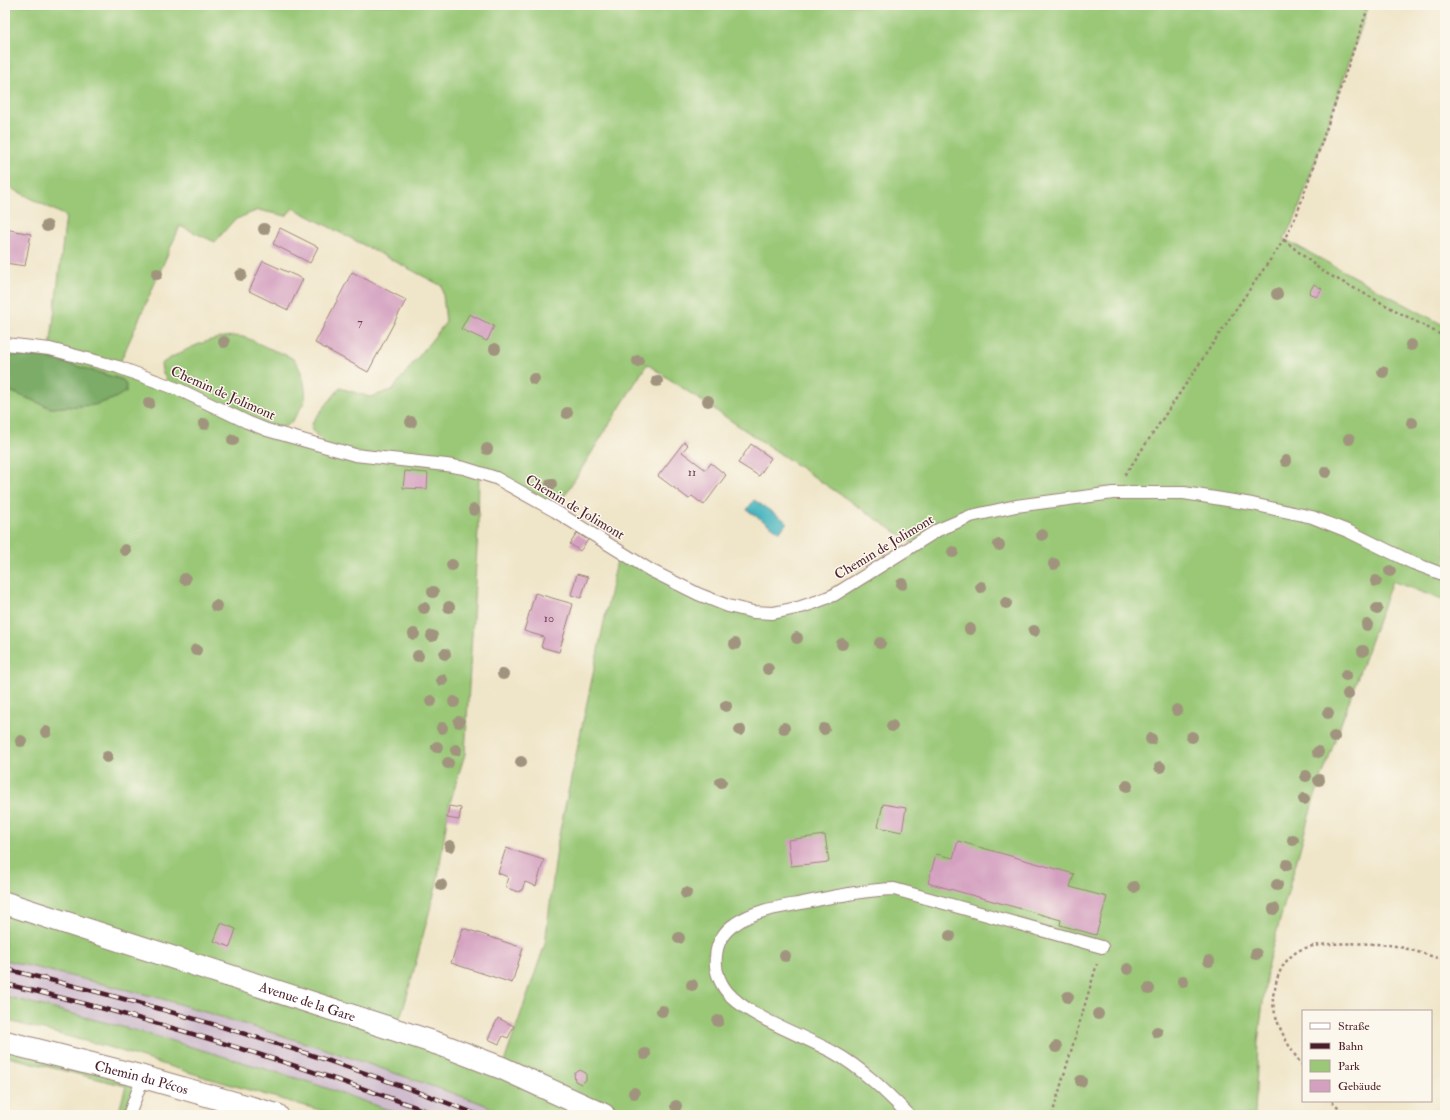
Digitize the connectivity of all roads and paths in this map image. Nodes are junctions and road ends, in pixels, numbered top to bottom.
1 (1369, 5) edge
2 (1284, 240) junction
3 (1445, 337) edge
4 (5, 344) edge
5 (1113, 493) junction
6 (1445, 575) edge
7 (5, 903) edge
8 (1102, 946) joint
9 (1445, 960) edge
10 (5, 1042) edge
11 (1302, 1065) edge
12 (143, 1077) junction
13 (1333, 1102) edge
14 (129, 1115) edge
15 (277, 1115) edge
16 (604, 1115) edge
17 (909, 1115) edge
18 (1052, 1115) edge
19 (1346, 1115) edge

1 - 2 path
2 - 3 path
2 - 5 path
4 - 5 lane, Chemin de Jolimont
5 - 6 lane, Chemin de Jolimont
7 - 16 main road, Avenue de la Gare
8 - 17 lane
8 - 18 path
9 - 11 path
10 - 12 main road, Chemin du Pécos
12 - 14 lane
12 - 15 main road, Chemin du Pécos
13 - 19 path

